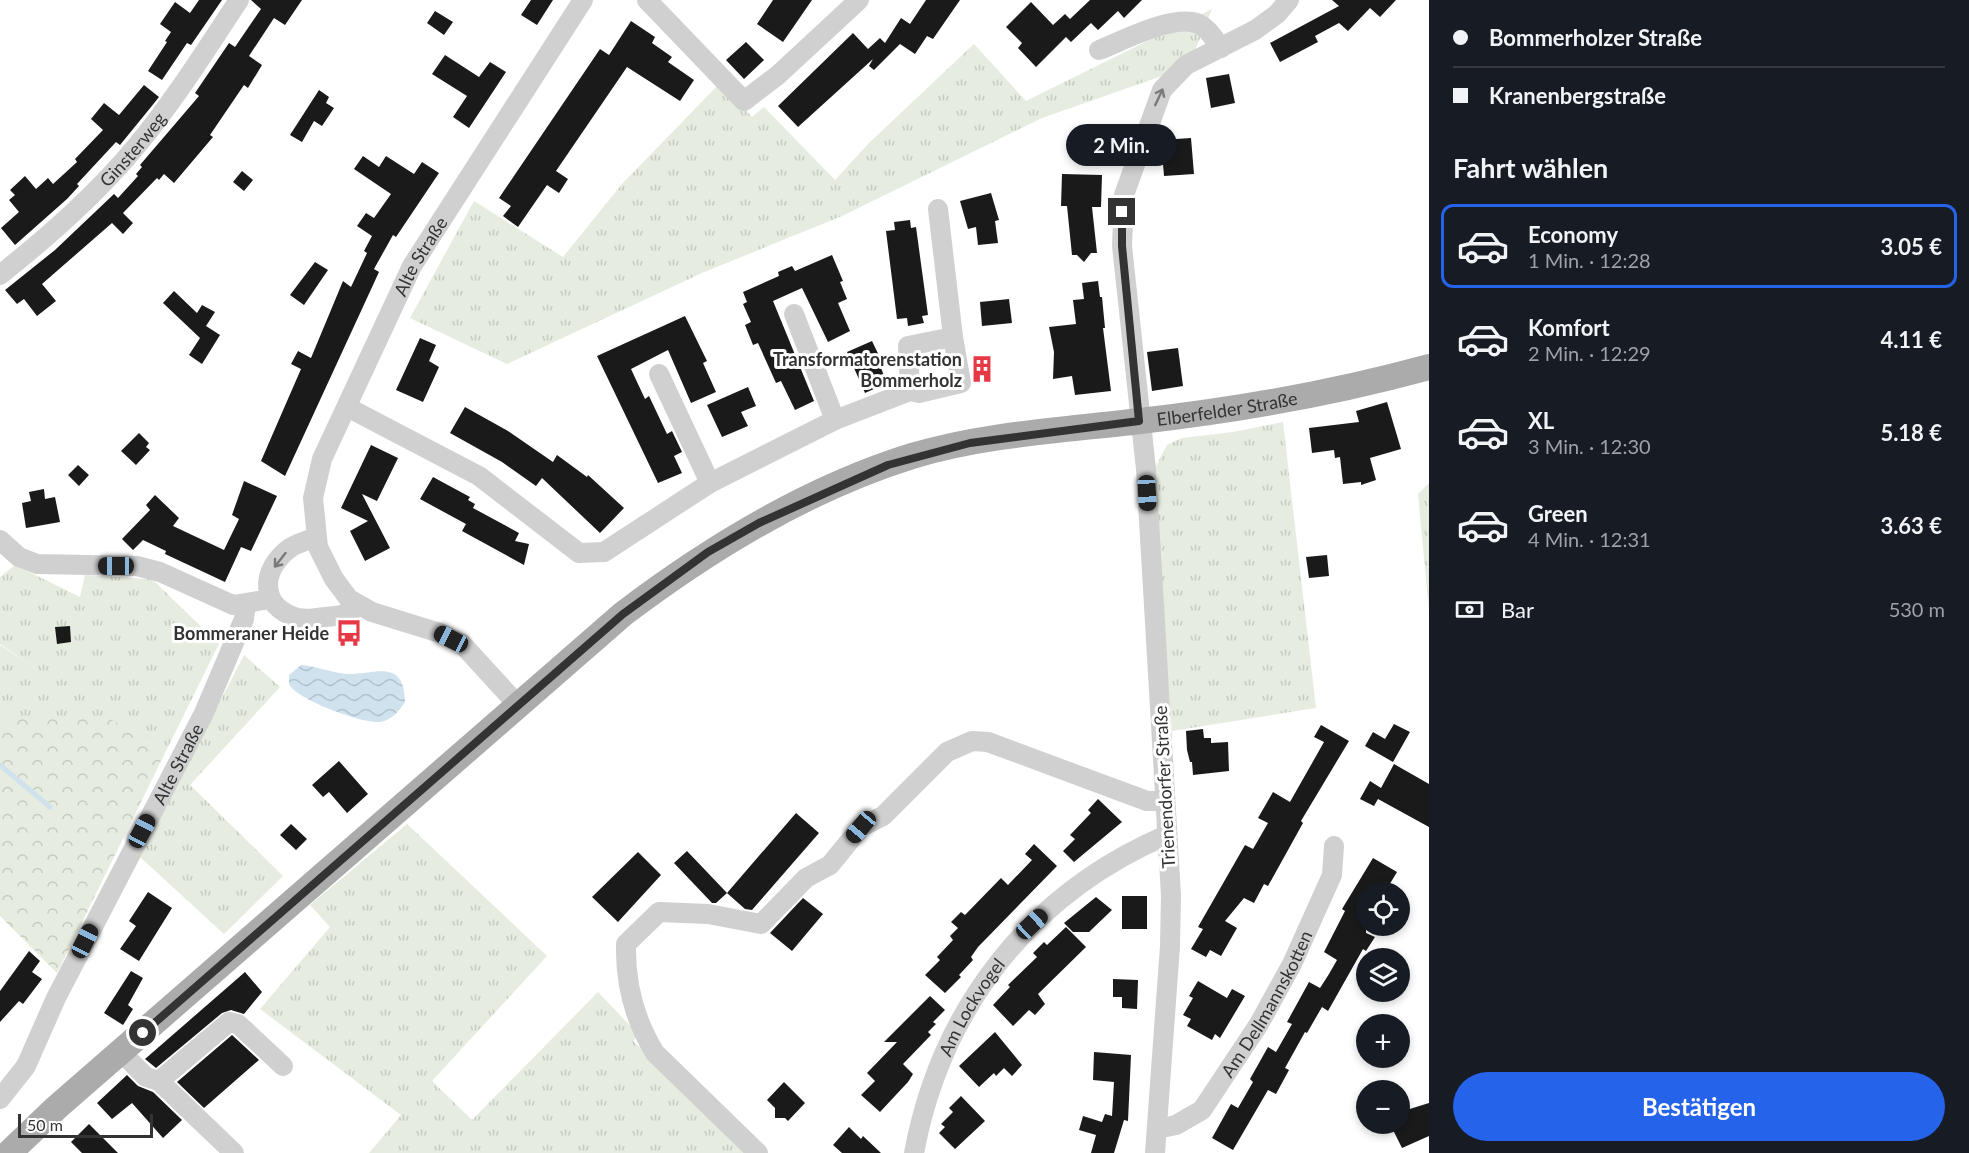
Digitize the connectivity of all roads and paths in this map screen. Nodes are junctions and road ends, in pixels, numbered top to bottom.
1 (239, 0) edge
2 (583, 0) edge
3 (647, 0) edge
4 (859, 0) edge
5 (1288, 0) edge
6 (1221, 48) junction
7 (1100, 50) dead end
8 (938, 209) dead end
9 (0, 275) edge
10 (794, 314) dead end
11 (953, 337) junction
12 (1429, 368) edge
13 (659, 374) dead end
14 (910, 391) junction
15 (347, 407) junction
16 (835, 420) junction
17 (1139, 421) junction
18 (710, 483) junction
19 (316, 537) junction
20 (0, 540) edge
21 (270, 599) junction
22 (246, 604) junction
23 (359, 605) junction
24 (518, 704) junction
25 (1165, 801) junction
26 (1167, 835) junction
27 (1334, 846) dead end
28 (121, 1052) junction
29 (283, 1066) dead end
30 (159, 1081) junction
31 (0, 1099) edge
32 (1157, 1129) junction
33 (9, 1153) edge
34 (234, 1153) edge
35 (758, 1153) edge
36 (914, 1153) edge
37 (1155, 1153) edge

1 - 9 street, Ginsterweg
2 - 15 street, Alte Straße
3 - 4 street
5 - 6 street, Trienendorfer Straße
6 - 7 street
17 -> 6 street, Trienendorfer Straße
8 - 11 street
10 - 16 street
11 - 14 street
11 - 14 street
12 - 17 main road, Elberfelder Straße
13 - 18 street
14 - 16 street
15 - 18 street
15 - 19 street, Alte Straße
16 - 18 street
17 - 24 main road, Elberfelder Straße
17 - 25 street, Trienendorfer Straße
19 -> 21 street
19 - 23 street, Alte Straße
20 - 22 street
21 - 22 street
21 - 23 street
22 - 31 street, Alte Straße
23 - 24 street, Alte Straße
24 - 28 main road, Elberfelder Straße
25 - 26 street, Trienendorfer Straße
25 - 35 street
26 - 32 street, Trienendorfer Straße
26 - 36 street, Am Lockvogel
27 - 32 street, Am Dellmannskotten
28 - 30 street
28 - 33 main road, Elberfelder Straße
29 - 30 street
30 - 34 street
32 - 37 street, Trienendorfer Straße

